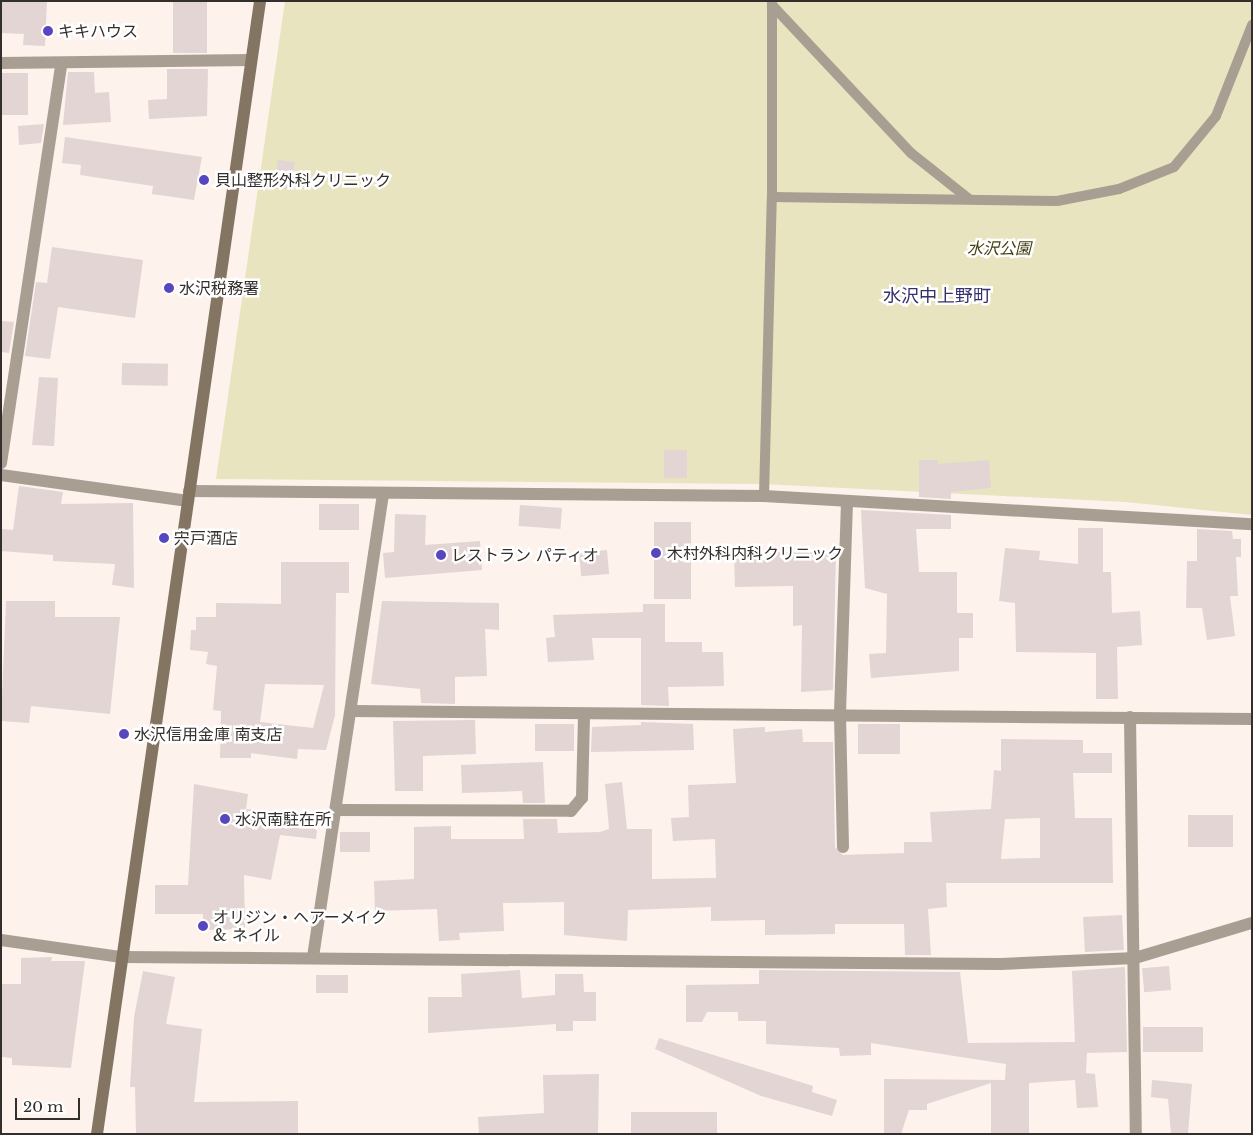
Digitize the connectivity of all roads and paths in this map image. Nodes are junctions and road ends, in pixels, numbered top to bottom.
1 (260, 1) edge
2 (772, 3) edge
3 (1252, 26) edge
4 (251, 60) junction
5 (1, 63) edge
6 (61, 64) junction
7 (772, 196) junction
8 (968, 199) junction
9 (1, 463) edge
10 (1, 475) edge
11 (382, 495) junction
12 (188, 496) junction
13 (764, 496) junction
14 (847, 501) junction
15 (1252, 524) edge
16 (352, 711) junction
17 (840, 713) junction
18 (584, 715) junction
19 (1130, 717) junction
20 (1252, 720) edge
21 (338, 810) junction
22 (843, 847) dead end
23 (1252, 923) edge
24 (1, 940) edge
25 (120, 956) junction
26 (313, 957) junction
27 (1135, 958) junction
28 (97, 1134) edge
29 (1136, 1134) edge

1 - 4 street
2 - 7 lane
2 - 8 lane
3 - 8 lane
4 - 6 street
4 - 12 street
5 - 6 street
6 - 9 street
7 - 8 lane
7 - 13 lane
10 - 12 street
11 - 12 street
11 - 13 street
11 - 16 street
12 - 25 street
13 - 14 street
14 - 15 street
14 - 17 street
16 - 18 street
16 - 21 street
17 - 18 street
17 - 19 street
17 - 22 street
18 - 21 street
19 - 20 street
19 - 27 street
21 - 26 street
23 - 27 street
24 - 25 street
25 - 26 street
25 - 28 street
26 - 27 street
27 - 29 street

